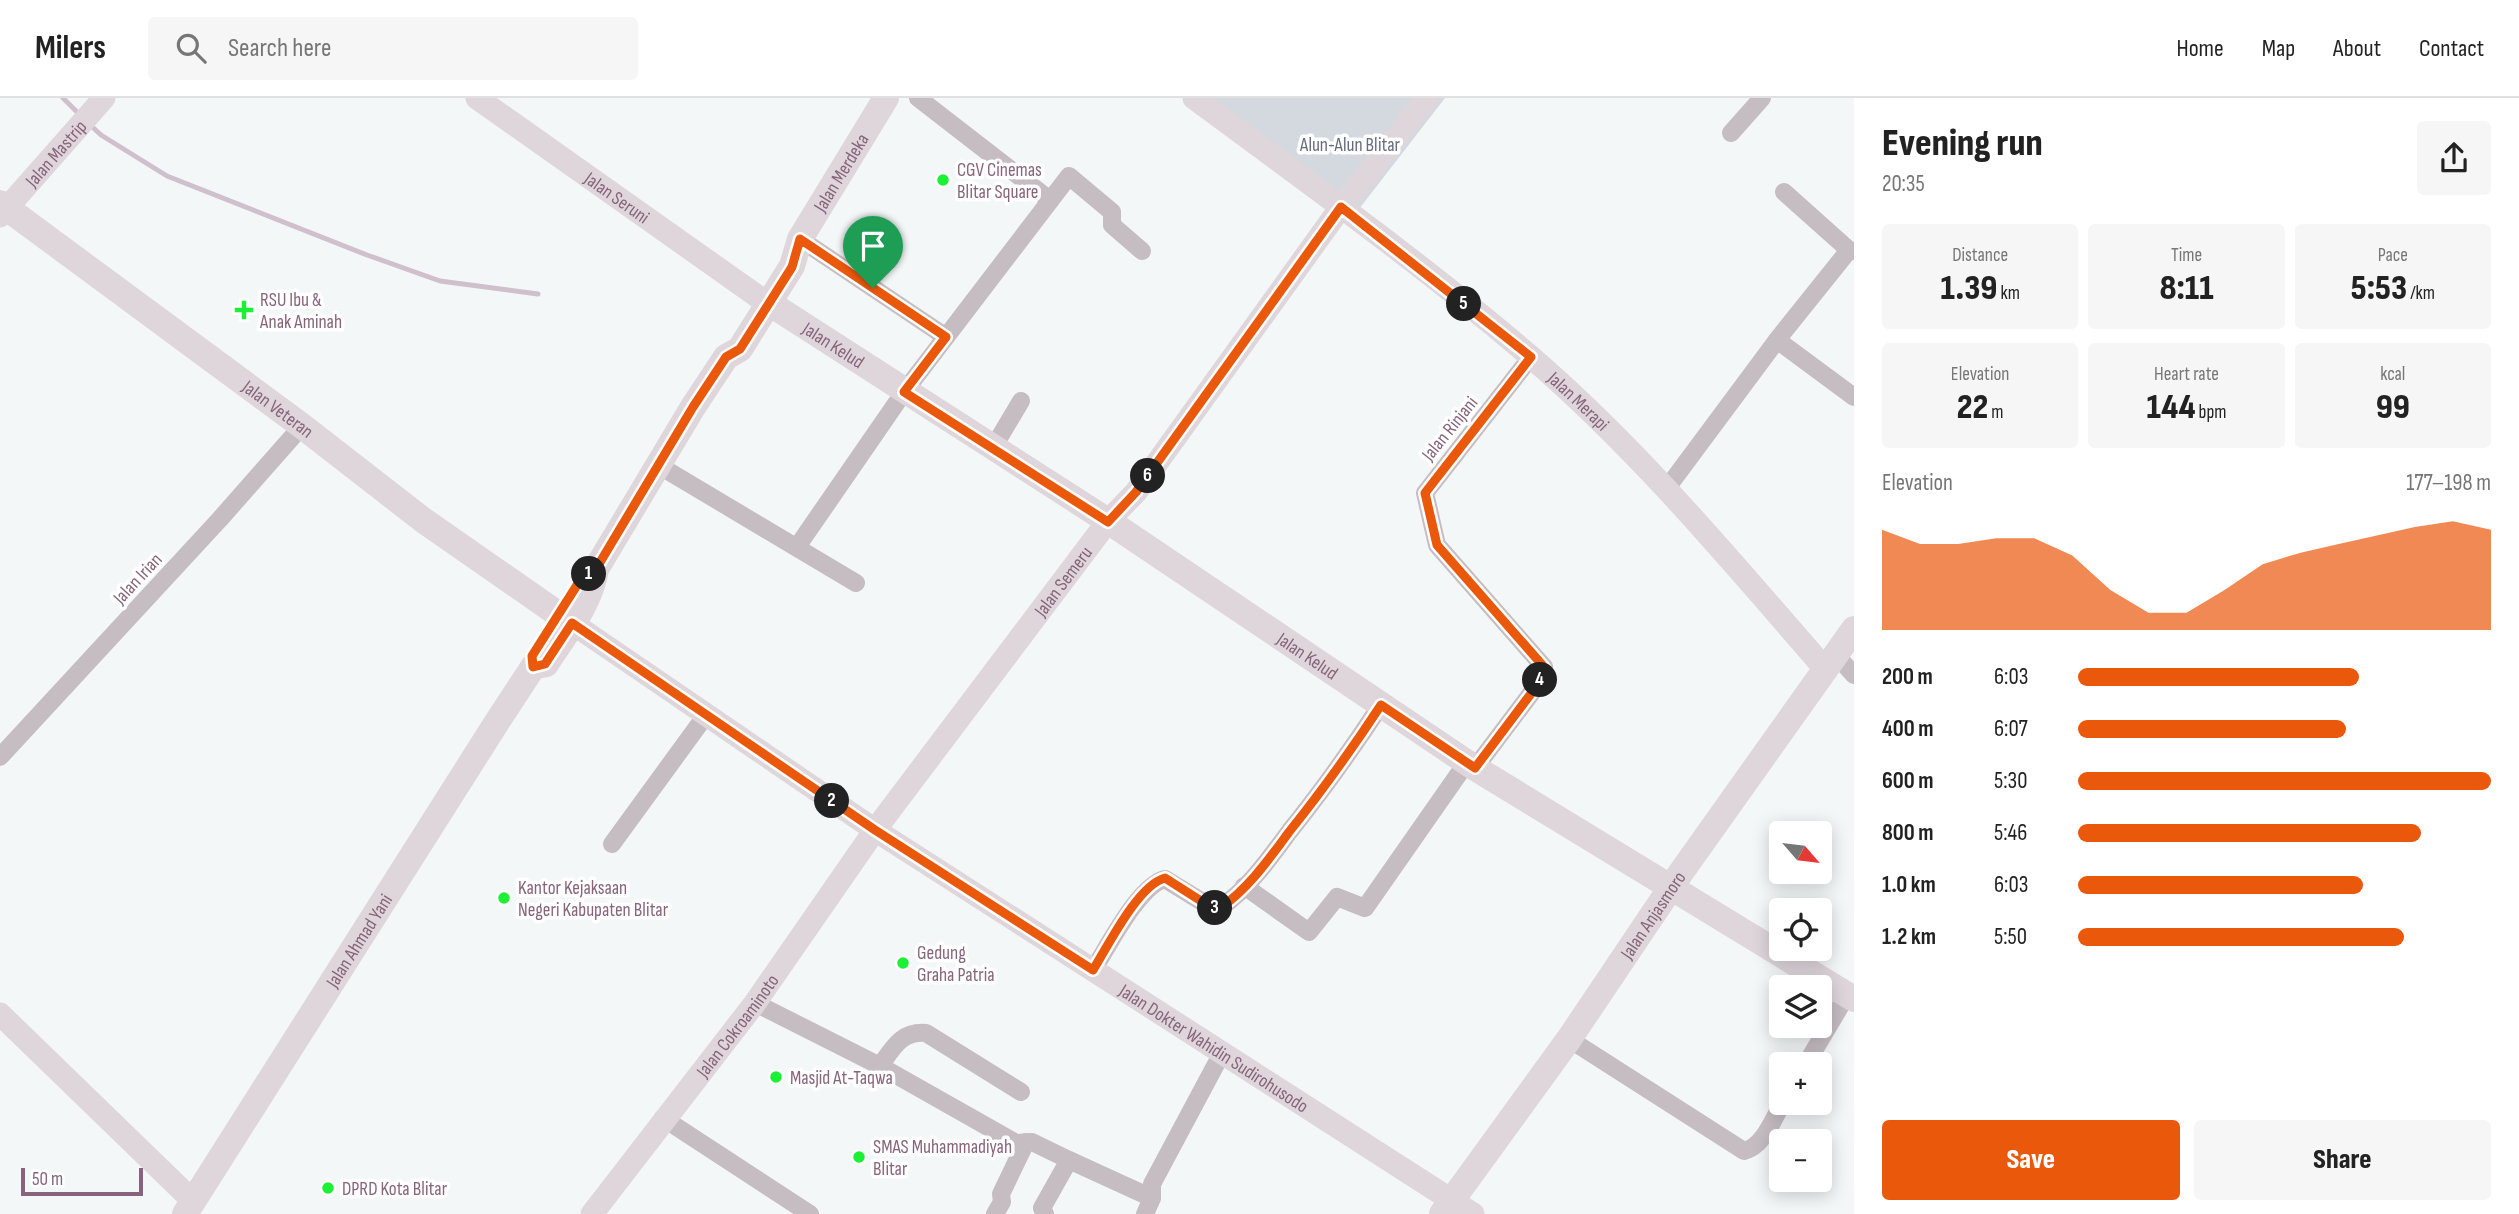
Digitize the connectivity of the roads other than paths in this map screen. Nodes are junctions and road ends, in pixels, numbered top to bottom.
1 (886, 98) edge
2 (918, 98) edge
3 (1194, 98) edge
4 (1427, 98) edge
5 (1762, 98) edge
6 (103, 99) edge
7 (480, 99) edge
8 (1731, 133) dead end
9 (1784, 192) dead end
10 (1050, 200) junction
11 (1341, 207) junction
12 (2, 209) edge
13 (797, 243) junction
14 (1852, 250) edge
15 (1142, 251) dead end
16 (763, 299) junction
17 (946, 337) junction
18 (1777, 340) junction
19 (1531, 357) junction
20 (904, 392) junction
21 (1854, 397) edge
22 (1021, 401) dead end
23 (302, 426) junction
24 (993, 448) junction
25 (658, 465) junction
26 (1667, 488) junction
27 (1108, 522) junction
28 (797, 547) junction
29 (856, 583) dead end
30 (565, 618) junction
31 (1854, 629) edge
32 (1831, 662) junction
33 (1854, 676) edge
34 (1381, 705) junction
35 (706, 715) junction
36 (0, 757) edge
37 (1471, 765) junction
38 (875, 830) junction
39 (612, 844) dead end
40 (1244, 886) junction
41 (1671, 889) junction
42 (1093, 970) junction
43 (1850, 997) edge
44 (755, 1003) junction
45 (2, 1020) edge
46 (1569, 1039) junction
47 (1814, 1052) edge
48 (1222, 1053) junction
49 (880, 1066) junction
50 (1021, 1091) dead end
51 (1775, 1115) edge
52 (663, 1118) junction
53 (1026, 1142) junction
54 (1069, 1160) junction
55 (1149, 1206) edge
56 (1456, 1209) edge
57 (195, 1210) edge
58 (592, 1214) edge
59 (810, 1214) edge
60 (995, 1214) edge
61 (1045, 1214) edge

1 - 13 main road, Jalan Merdeka
2 - 10 street
3 - 11 main road, Jalan Merapi
4 - 11 main road, Jalan Semeru
5 - 8 street
6 - 12 main road, Jalan Mastrip
7 - 16 main road, Jalan Seruni
9 - 14 street
10 - 15 street
10 - 17 street
11 - 19 main road, Jalan Merapi
11 - 27 main road, Jalan Semeru
12 - 23 main road, Jalan Veteran
13 - 16 main road, Jalan Merdeka
13 - 17 street
14 - 18 street
16 - 20 main road, Jalan Kelud
16 - 25 main road, Jalan Merdeka
17 - 20 street
18 - 21 street
18 - 26 street
19 - 26 main road, Jalan Merapi
19 - 37 street, Jalan Rinjani
20 - 24 main road, Jalan Kelud
20 - 28 street
22 - 24 street
23 - 30 main road, Jalan Veteran
23 - 36 street, Jalan Irian
24 - 27 main road, Jalan Kelud
25 - 28 street
25 - 30 main road, Jalan Merdeka
26 - 32 main road, Jalan Merapi
27 - 34 main road, Jalan Kelud
27 - 38 main road, Jalan Semeru
28 - 29 street
30 - 35 main road, Jalan Dokter Wahidin Sudirohusodo
30 - 57 main road, Jalan Ahmad Yani
31 - 32 main road, Jalan Anjasmoro
32 - 33 street
32 - 41 main road, Jalan Anjasmoro
34 - 37 main road, Jalan Kelud
34 - 40 street
35 - 38 main road, Jalan Dokter Wahidin Sudirohusodo
35 - 39 street
37 - 40 street
37 - 41 main road, Jalan Kelud
38 - 42 main road, Jalan Dokter Wahidin Sudirohusodo
38 - 44 main road, Jalan Cokroaminoto
40 - 42 street
41 - 43 main road, Jalan Kelud
41 - 46 main road, Jalan Anjasmoro
42 - 48 main road, Jalan Dokter Wahidin Sudirohusodo
43 - 47 street
44 - 49 street
44 - 52 main road, Jalan Cokroaminoto
45 - 57 main road
46 - 51 street
46 - 56 main road, Jalan Anjasmoro
48 - 55 street
48 - 56 main road, Jalan Dokter Wahidin Sudirohusodo
49 - 50 street
49 - 53 street
52 - 58 main road, Jalan Cokroaminoto
52 - 59 street
53 - 54 street
53 - 60 street
54 - 55 street
54 - 61 street

